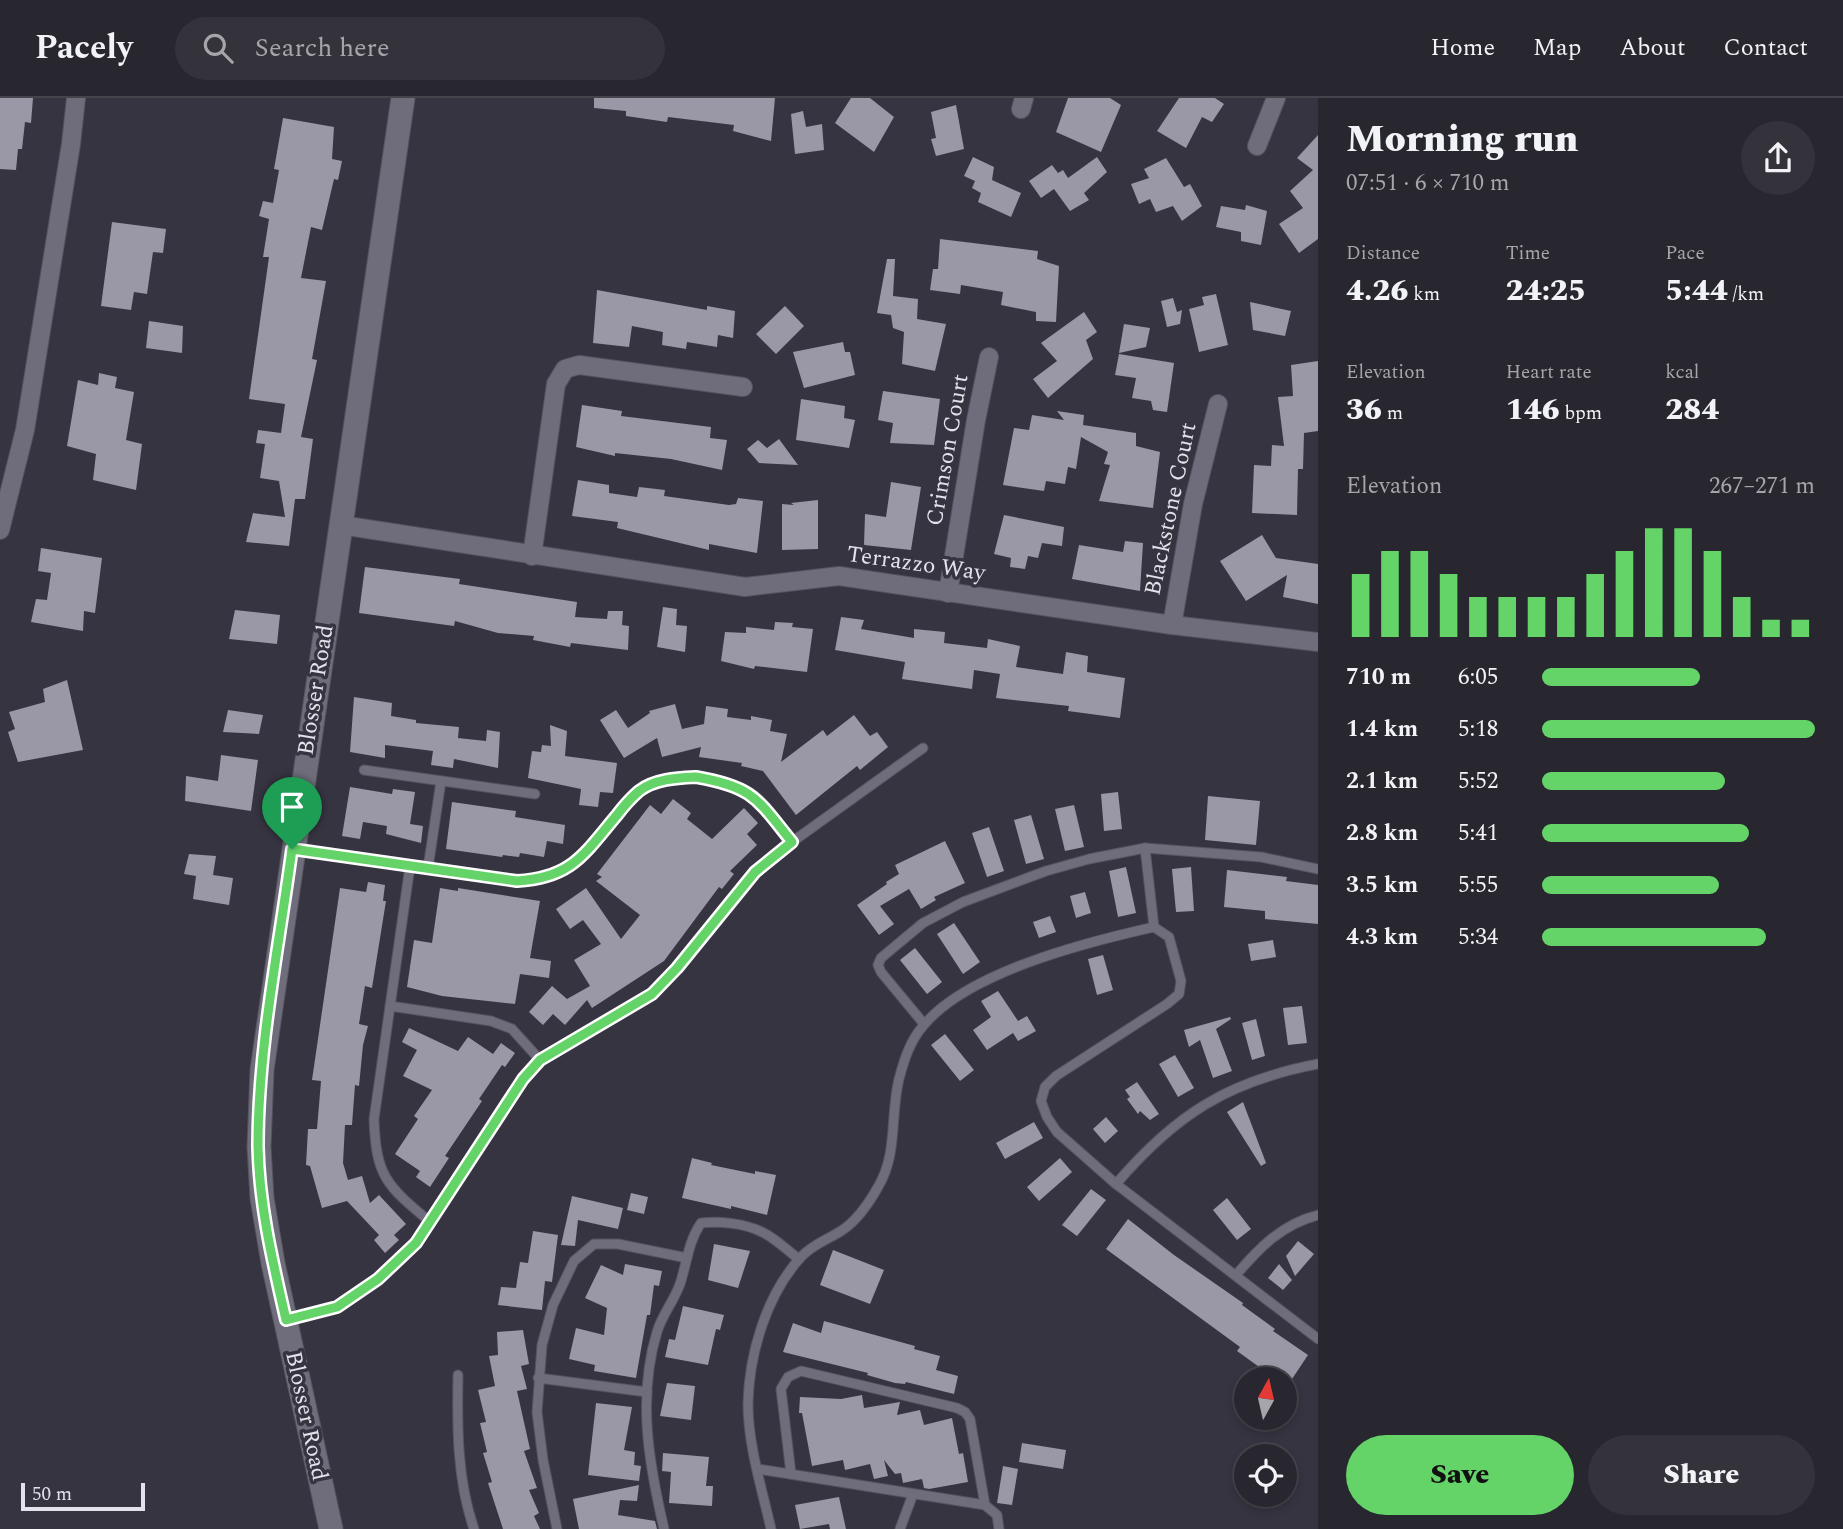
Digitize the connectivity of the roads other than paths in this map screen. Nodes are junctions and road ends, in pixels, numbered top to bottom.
1 (76, 98) edge
2 (403, 98) edge
3 (1276, 98) edge
4 (1257, 146) dead end
5 (989, 357) dead end
6 (743, 387) dead end
7 (1218, 404) dead end
8 (341, 524) junction
9 (0, 530) edge
10 (532, 556) junction
11 (948, 593) junction
12 (1172, 625) junction
13 (1318, 642) edge
14 (923, 748) dead end
15 (364, 770) dead end
16 (441, 781) junction
17 (535, 794) dead end
18 (792, 842) junction
19 (1145, 848) junction
20 (292, 849) junction
21 (410, 866) junction
22 (428, 868) junction
23 (1318, 869) edge
24 (1154, 927) junction
25 (390, 1006) junction
26 (924, 1024) junction
27 (540, 1060) junction
28 (1318, 1064) edge
29 (1116, 1184) junction
30 (1318, 1215) edge
31 (429, 1221) junction
32 (687, 1258) junction
33 (799, 1259) junction
34 (1236, 1275) junction
35 (286, 1320) junction
36 (1318, 1339) edge
37 (458, 1375) dead end
38 (538, 1378) junction
39 (647, 1392) junction
40 (758, 1469) junction
41 (792, 1474) junction
42 (913, 1494) junction
43 (985, 1505) junction
44 (331, 1529) edge
45 (474, 1529) edge
46 (556, 1529) edge
47 (664, 1529) edge
48 (771, 1529) edge
49 (900, 1529) edge
50 (999, 1529) edge

1 - 9 street
2 - 8 street, Blosser Road
3 - 4 street
5 - 11 street, Crimson Court
6 - 10 street
7 - 12 street, Blackstone Court
8 - 10 street, Terrazzo Way
8 - 20 street, Blosser Road
10 - 11 street, Terrazzo Way
11 - 12 street, Terrazzo Way
12 - 13 street, Terrazzo Way
14 - 18 lane
15 - 16 lane
16 - 17 lane
16 - 22 lane
18 - 22 lane
18 - 27 lane
19 - 23 lane
19 - 24 lane
19 - 26 lane
20 - 21 lane
20 - 35 street, Blosser Road
21 - 22 lane
21 - 25 lane
24 - 26 lane
24 - 29 lane
25 - 27 lane
25 - 31 lane
26 - 33 lane
27 - 31 lane
28 - 29 lane
29 - 34 lane
30 - 34 lane
31 - 35 lane
32 - 33 lane
32 - 38 lane
32 - 39 lane
33 - 40 lane
34 - 36 lane
35 - 44 street, Blosser Road
37 - 45 lane
38 - 39 lane
38 - 46 lane
39 - 47 lane
40 - 41 lane
40 - 48 lane
41 - 42 lane
41 - 43 lane
42 - 43 lane
42 - 49 lane
43 - 50 lane

